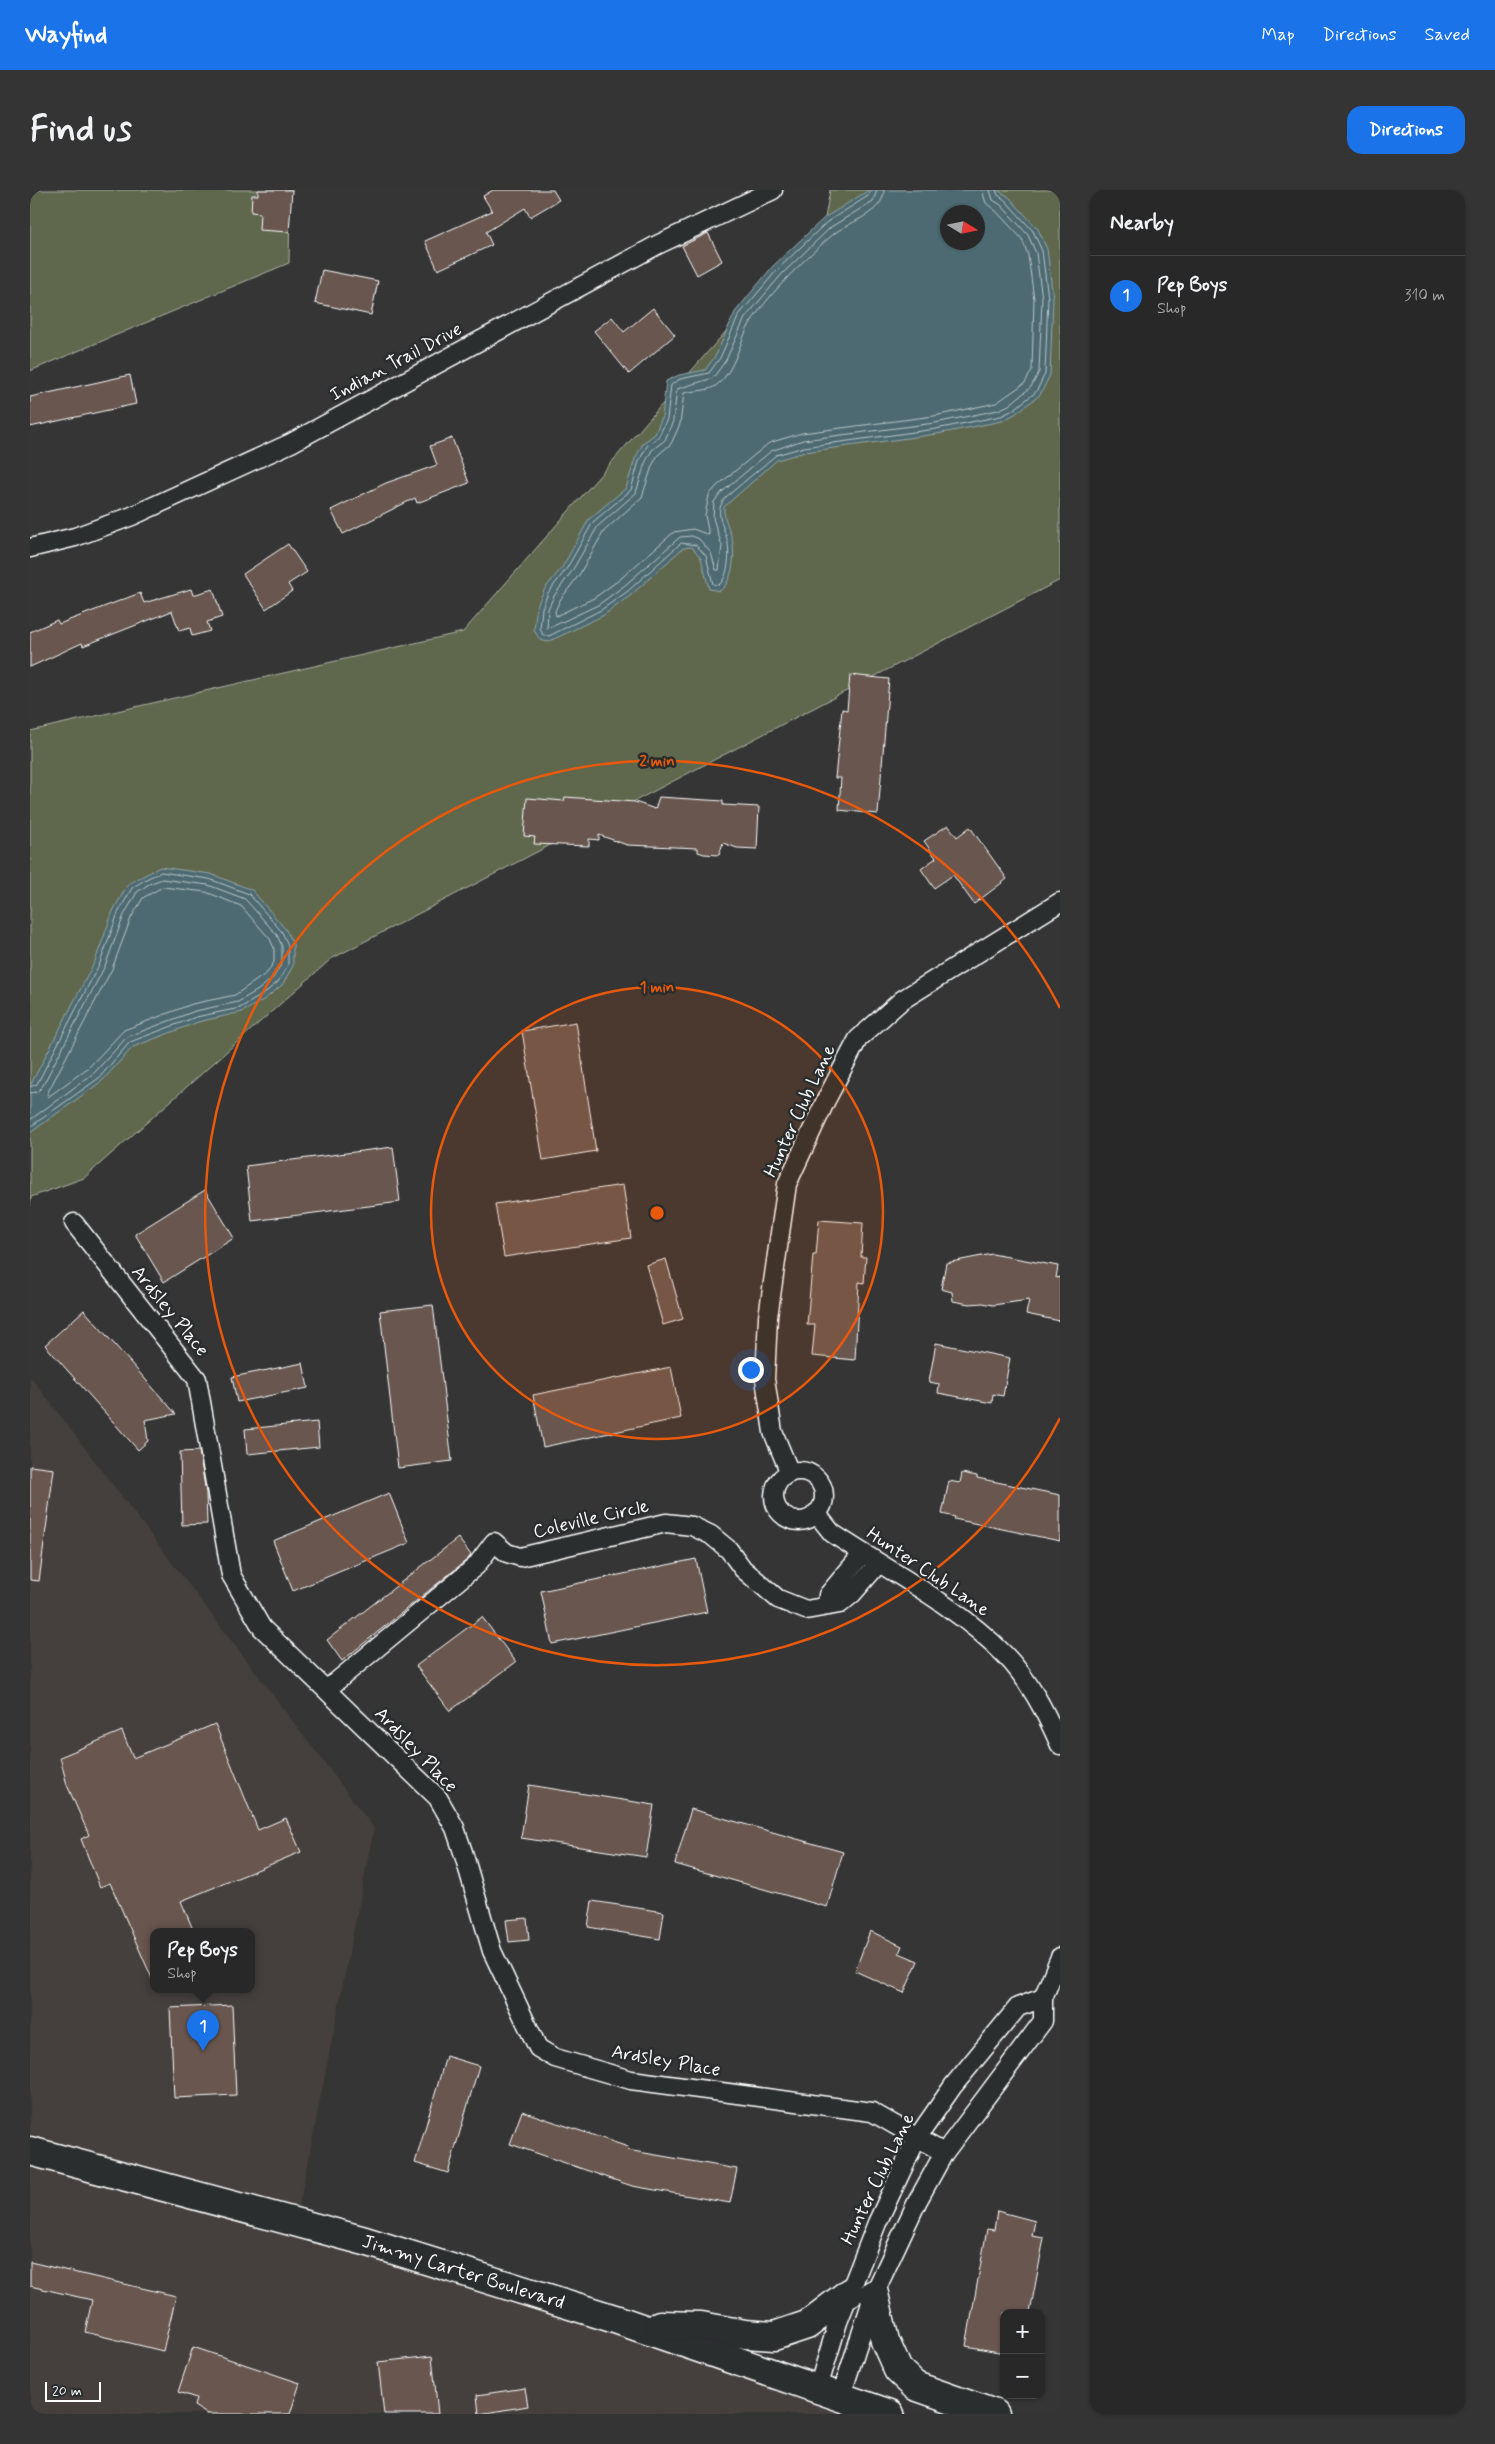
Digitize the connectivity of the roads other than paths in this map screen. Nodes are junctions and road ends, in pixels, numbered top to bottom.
1 (773, 190) edge
2 (30, 548) edge
3 (1060, 902) edge
4 (74, 1223) dead end
5 (790, 1472) junction
6 (816, 1513) junction
7 (862, 1553) junction
8 (878, 1564) junction
9 (827, 1605) junction
10 (326, 1690) junction
11 (1060, 1745) edge
12 (1060, 1957) edge
13 (1043, 1998) junction
14 (917, 2138) junction
15 (30, 2151) edge
16 (944, 2153) junction
17 (862, 2293) junction
18 (634, 2325) junction
19 (830, 2392) junction
20 (890, 2414) edge
21 (995, 2414) edge

1 - 2 street, Indian Trail Drive
3 - 5 street, Hunter Club Lane
4 - 10 street, Ardsley Place
5 - 6 street
5 - 6 street
6 - 7 street, Hunter Club Lane
7 - 8 street, Hunter Club Lane
7 - 9 street
8 - 9 street, Coleville Circle
8 - 11 street, Hunter Club Lane
9 - 10 street, Coleville Circle
10 - 14 street, Ardsley Place
12 - 13 street, Hunter Club Lane
13 - 14 street, Hunter Club Lane
13 - 16 street, Hunter Club Lane
14 - 16 street, Ardsley Place
14 - 17 street, Hunter Club Lane
15 - 18 main road, Jimmy Carter Boulevard
16 - 17 street, Hunter Club Lane
17 - 18 main road
17 - 19 street, Hunter Club Lane
17 - 19 street, Hunter Club Lane
17 - 21 main road
18 - 19 main road, Jimmy Carter Boulevard
19 - 20 main road, Jimmy Carter Boulevard

